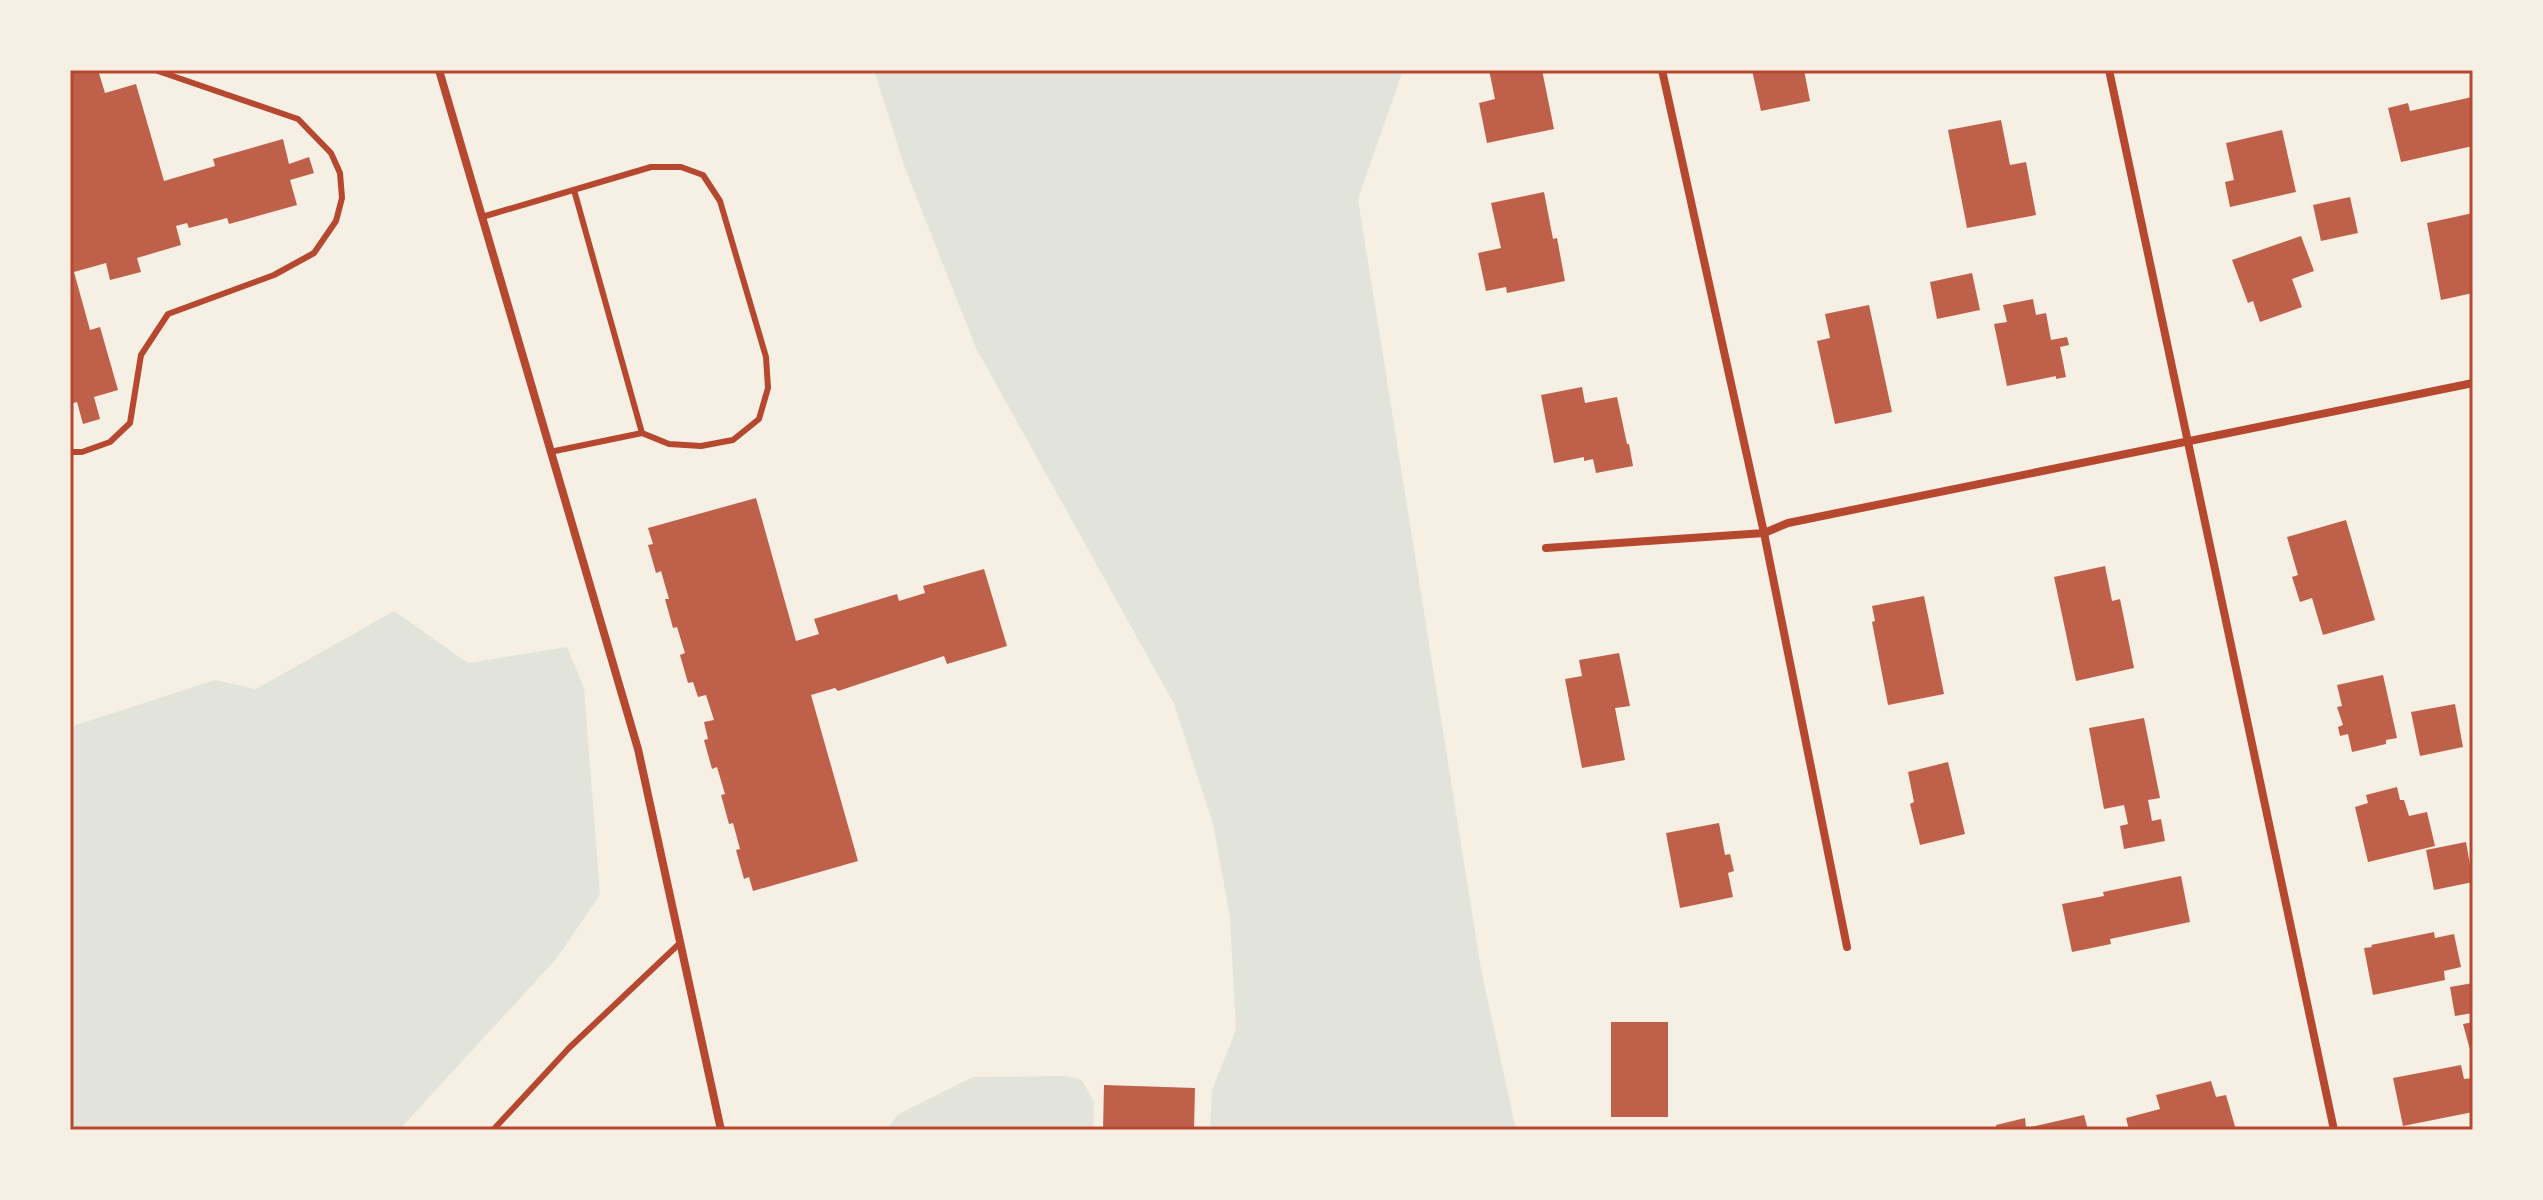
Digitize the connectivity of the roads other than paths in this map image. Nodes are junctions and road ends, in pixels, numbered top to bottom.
1 (155, 70) edge
2 (439, 70) edge
3 (1662, 70) edge
4 (2109, 70) edge
5 (574, 190) junction
6 (482, 217) junction
7 (2473, 383) edge
8 (642, 433) junction
9 (2188, 441) junction
10 (70, 452) edge
11 (550, 452) junction
12 (1764, 533) junction
13 (1546, 548) dead end
14 (680, 943) junction
15 (1847, 947) dead end
16 (493, 1130) edge
17 (721, 1130) edge
18 (2334, 1130) edge

1 - 10 lane
2 - 6 street
3 - 12 street
4 - 9 street
5 - 6 lane
5 - 8 lane
5 - 8 lane
6 - 11 street
7 - 9 street
8 - 11 lane
9 - 12 street
9 - 18 street
11 - 14 street
12 - 13 street
12 - 15 street
14 - 16 lane
14 - 17 street

